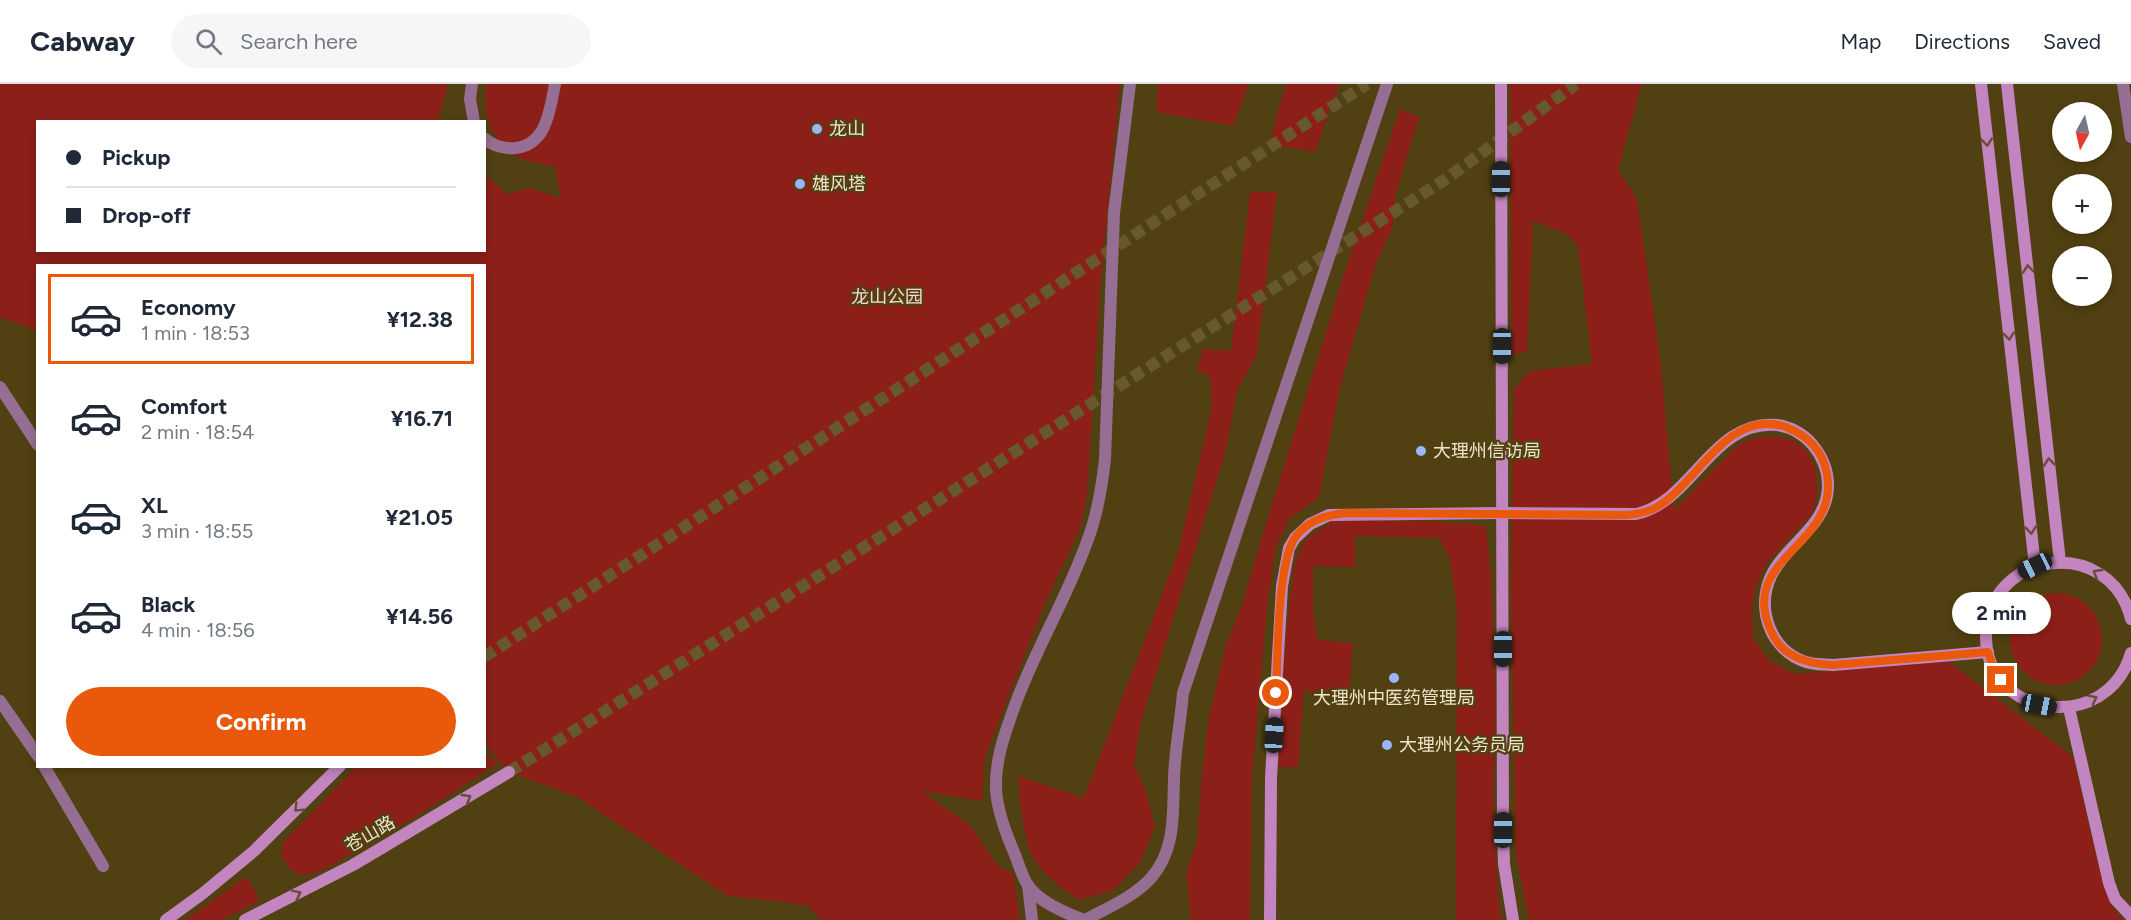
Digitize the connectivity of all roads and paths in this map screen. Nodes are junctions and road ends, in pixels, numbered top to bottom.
1 (472, 84) edge
2 (555, 84) edge
3 (1130, 84) edge
4 (1387, 84) edge
5 (1501, 84) edge
6 (1981, 84) edge
7 (2007, 84) edge
8 (2123, 84) edge
9 (474, 120) edge
10 (2131, 137) edge
11 (486, 139) edge
12 (0, 387) edge
13 (36, 443) edge
14 (1503, 513) junction
15 (2060, 562) junction
16 (2035, 566) junction
17 (2131, 619) edge
18 (1988, 652) junction
19 (2131, 653) edge
20 (2127, 670) edge
21 (0, 701) edge
22 (2069, 708) junction
23 (36, 753) edge
24 (45, 768) edge
25 (338, 768) edge
26 (509, 772) tunnel mouth
27 (103, 866) dead end
28 (1028, 885) junction
29 (2131, 916) edge
30 (166, 920) edge
31 (245, 920) edge
32 (1032, 920) edge
33 (1084, 920) edge
34 (1270, 920) edge
35 (1513, 920) edge

1 - 9 street
2 - 11 street
3 - 28 street
4 - 33 street
5 - 14 street
6 -> 16 street
15 -> 7 street
8 - 10 street
12 - 13 street
14 - 18 street
14 - 34 street
14 - 35 street
15 - 16 street
17 -> 15 street
16 - 18 street
18 - 22 street
19 - 20 street
22 -> 20 street
21 - 23 street
22 - 29 street
24 - 27 street
25 -> 30 street
31 -> 26 street, 苍山路
28 - 32 street
28 - 33 street

